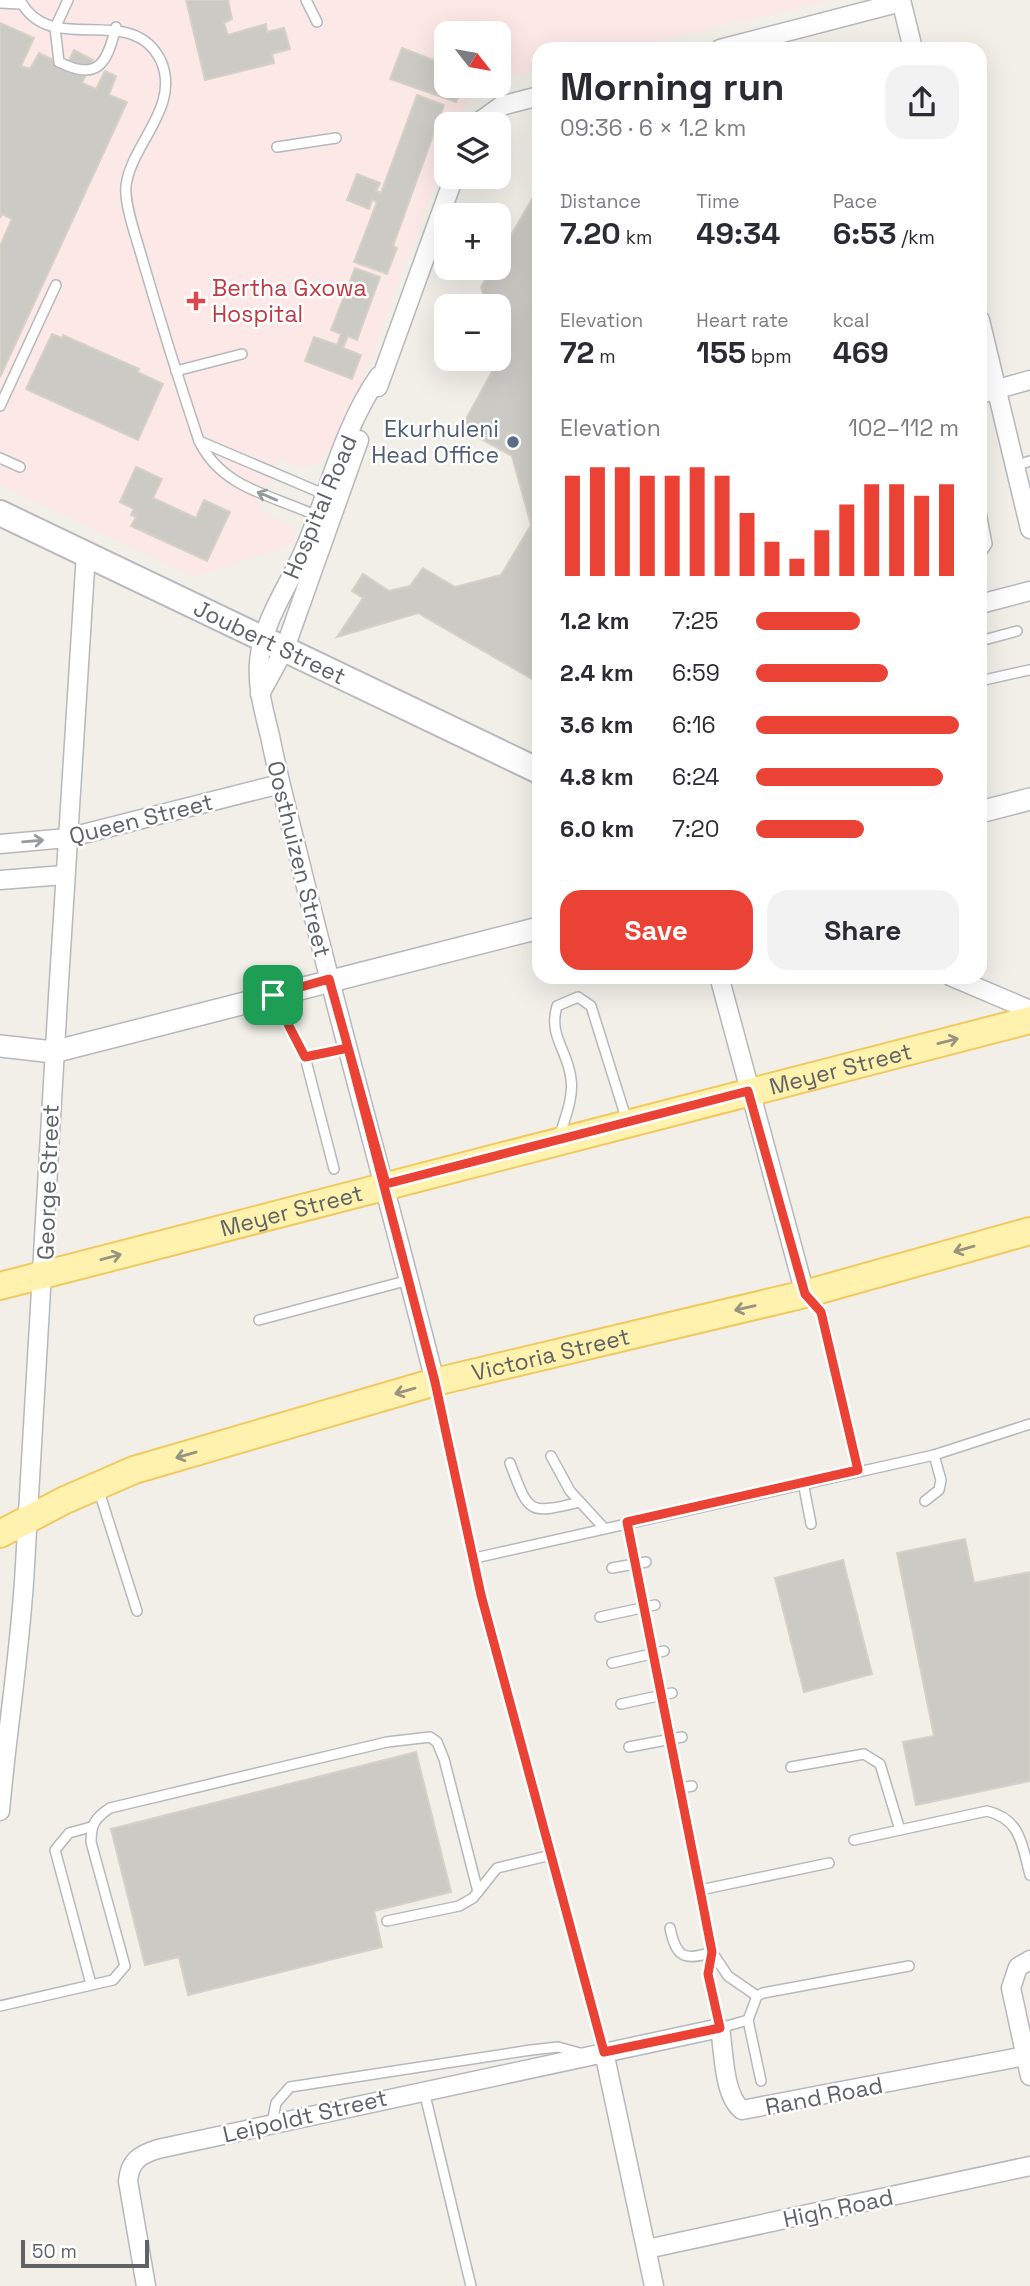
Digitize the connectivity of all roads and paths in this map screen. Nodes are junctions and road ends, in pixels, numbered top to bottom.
1 (68, 0) edge
2 (306, 0) edge
3 (901, 1) edge
4 (0, 2) edge
5 (21, 2) edge
6 (317, 22) dead end
7 (116, 27) junction
8 (55, 28) junction
9 (746, 42) edge
10 (911, 42) edge
11 (532, 98) edge
12 (493, 112) edge
13 (336, 138) dead end
14 (277, 147) dead end
15 (449, 189) edge
16 (56, 285) dead end
17 (242, 354) dead end
18 (176, 371) junction
19 (1030, 380) edge
20 (989, 391) edge
21 (0, 406) edge
22 (199, 441) junction
23 (0, 458) edge
24 (1023, 464) edge
25 (20, 467) dead end
26 (332, 497) junction
27 (0, 513) edge
28 (324, 519) junction
29 (1030, 529) edge
30 (86, 553) junction
31 (1030, 592) edge
32 (987, 602) edge
33 (1017, 631) dead end
34 (261, 638) junction
35 (987, 638) edge
36 (285, 648) junction
37 (1029, 670) edge
38 (987, 679) edge
39 (260, 694) junction
40 (532, 768) edge
41 (280, 784) junction
42 (1030, 799) edge
43 (987, 810) edge
44 (67, 838) junction
45 (0, 844) edge
46 (64, 875) junction
47 (0, 880) edge
48 (532, 930) edge
49 (329, 979) junction
50 (721, 984) edge
51 (969, 984) edge
52 (273, 995) junction
53 (1030, 1010) edge
54 (1030, 1020) edge
55 (0, 1046) edge
56 (348, 1048) junction
57 (53, 1052) junction
58 (305, 1057) junction
59 (748, 1091) junction
60 (627, 1122) junction
61 (559, 1140) junction
62 (334, 1169) dead end
63 (386, 1184) junction
64 (1030, 1231) edge
65 (45, 1275) junction
66 (410, 1280) junction
67 (0, 1286) edge
68 (805, 1294) junction
69 (259, 1320) dead end
70 (435, 1382) junction
71 (1030, 1424) edge
72 (934, 1455) junction
73 (551, 1456) dead end
74 (510, 1463) dead end
75 (858, 1470) junction
76 (803, 1482) junction
77 (97, 1486) junction
78 (925, 1501) dead end
79 (580, 1502) junction
80 (27, 1521) junction
81 (627, 1522) junction
82 (811, 1524) dead end
83 (604, 1528) junction
84 (0, 1534) edge
85 (475, 1558) junction
86 (646, 1562) dead end
87 (635, 1564) junction
88 (612, 1568) dead end
89 (655, 1605) dead end
90 (644, 1608) junction
91 (137, 1611) dead end
92 (600, 1617) dead end
93 (664, 1651) dead end
94 (652, 1653) junction
95 (612, 1663) dead end
96 (667, 1694) junction
97 (621, 1704) dead end
98 (682, 1737) dead end
99 (671, 1739) junction
100 (629, 1747) dead end
101 (3, 1763) edge
102 (792, 1768) dead end
103 (692, 1786) dead end
104 (681, 1788) junction
105 (0, 1811) edge
106 (91, 1827) junction
107 (900, 1830) junction
108 (854, 1839) dead end
109 (551, 1855) junction
110 (829, 1863) dead end
111 (1030, 1875) edge
112 (700, 1890) junction
113 (478, 1892) junction
114 (387, 1921) dead end
115 (670, 1928) dead end
116 (712, 1952) junction
117 (1024, 1963) edge
118 (909, 1966) dead end
119 (91, 1984) junction
120 (757, 1996) junction
121 (0, 2006) edge
122 (748, 2020) junction
123 (720, 2028) junction
124 (596, 2054) junction
125 (1025, 2056) junction
126 (1030, 2076) edge
127 (761, 2081) dead end
128 (423, 2090) junction
129 (272, 2123) junction
130 (1030, 2166) edge
131 (647, 2249) junction
132 (146, 2286) edge
133 (471, 2286) edge
134 (654, 2286) edge

1 - 8 lane
2 - 6 lane
3 - 9 street
3 - 10 street
4 - 5 lane
5 - 8 lane
7 - 8 lane
7 - 8 lane
7 - 18 lane
11 - 12 street
13 - 14 lane
15 - 26 street, Hospital Road
16 - 21 lane
17 - 18 lane
18 - 22 lane
19 - 20 street
20 - 24 street
22 - 26 lane
28 -> 22 lane
23 - 25 lane
24 - 29 street
26 - 28 street, Hospital Road
27 - 30 main road, Joubert Street
28 - 34 street, Hospital Road
28 - 36 street, Hospital Road
30 - 34 main road, Joubert Street
30 - 44 street, George Street
31 - 32 street
33 - 35 lane
34 - 36 main road, Joubert Street
34 - 39 street, Oosthuizen Street
36 - 39 street
36 - 40 main road, Joubert Street
37 - 38 lane
39 - 41 street, Oosthuizen Street
41 - 44 street, Queen Street
41 - 49 street, Oosthuizen Street
42 - 43 street
45 -> 44 street, Queen Street
44 - 46 street, George Street
46 - 47 street, Queen Street
46 - 57 street, George Street
48 - 49 street
49 - 52 street
49 - 56 street, Oosthuizen Street
50 - 59 street
51 - 53 street
52 - 57 street
52 - 58 lane
59 -> 54 main road, Meyer Street
55 - 57 street
56 - 58 lane
56 - 63 street, Oosthuizen Street
57 - 65 street, George Street
58 - 62 lane
59 - 60 main road, Meyer Street
59 - 68 street
60 - 61 main road, Meyer Street
60 - 61 lane
61 - 63 main road, Meyer Street
65 -> 63 main road, Meyer Street
63 - 66 street, Oosthuizen Street
64 -> 68 main road, Victoria Street
65 - 67 main road, Meyer Street
65 - 80 street, George Street
66 - 69 lane
66 - 70 street, Oosthuizen Street
68 -> 70 main road, Victoria Street
68 - 75 lane
70 -> 77 main road, Victoria Street
70 - 85 lane, Oosthuizen Street
71 - 72 lane
72 - 75 lane
72 - 78 lane
73 - 79 lane
74 - 79 lane
75 - 76 lane
76 - 81 lane
76 - 82 lane
77 - 80 main road, Victoria Street
77 - 91 lane
79 - 83 lane
80 - 84 main road, Victoria Street
80 - 101 street, George Street
81 - 83 lane
81 - 87 lane
83 - 85 lane
85 - 109 lane, Oosthuizen Street
86 - 87 lane
87 - 88 lane
87 - 90 lane
89 - 90 lane
90 - 92 lane
90 - 94 lane
93 - 94 lane
94 - 95 lane
94 - 96 lane
96 - 97 lane
96 - 99 lane
98 - 99 lane
99 - 100 lane
99 - 104 lane
101 - 105 street, George Street
102 - 107 lane
103 - 104 lane
104 - 112 lane
106 - 113 lane
106 - 119 lane
106 - 119 lane
107 - 108 lane
107 - 111 lane
109 - 113 lane
109 - 124 lane, Oosthuizen Street
110 - 112 lane
112 - 116 lane
113 - 114 lane
115 - 116 lane
116 - 120 lane
116 - 123 lane
117 - 125 street
118 - 120 lane
119 - 121 lane
120 - 122 lane
122 - 123 lane
122 - 127 lane
123 - 124 street
123 - 125 street, Rand Road
124 - 128 street, Leipoldt Street
124 - 129 lane
124 - 131 street, Oosthuizen Street
125 - 126 street
128 - 129 street, Leipoldt Street
128 - 133 lane
129 - 132 street, Leipoldt Street
130 - 131 street, High Road
131 - 134 street, Oosthuizen Street

